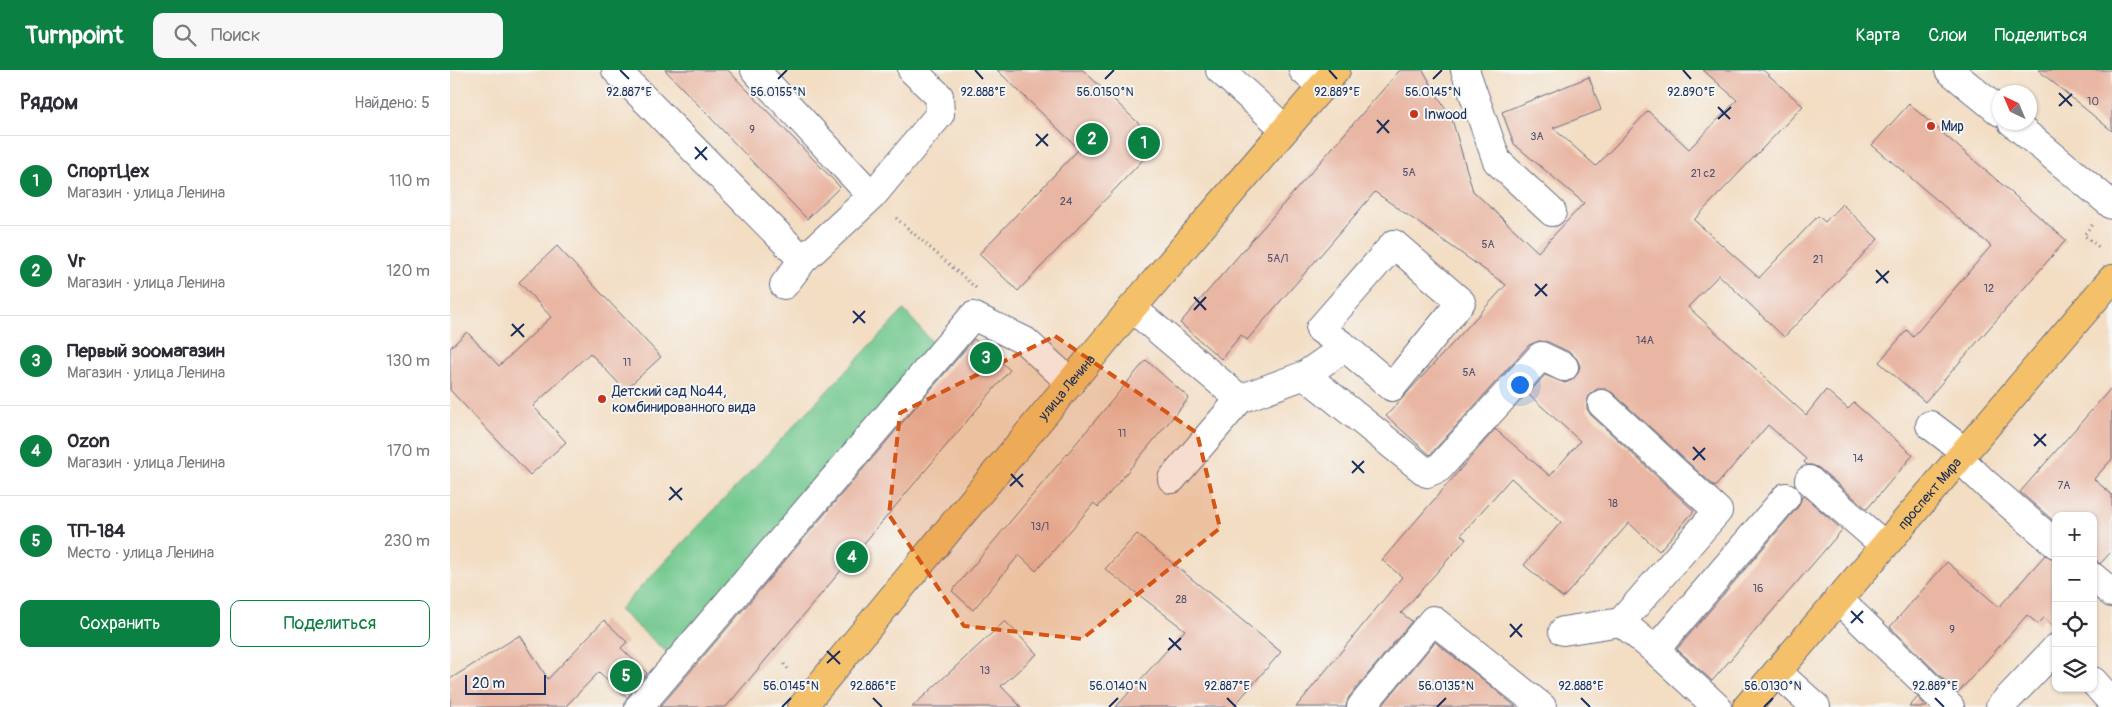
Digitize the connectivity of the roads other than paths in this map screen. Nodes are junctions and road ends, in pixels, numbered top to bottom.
1 (616, 70) edge
2 (755, 70) edge
3 (912, 70) edge
4 (1220, 70) edge
5 (1465, 70) edge
6 (1949, 70) edge
7 (1320, 76) edge
8 (1992, 105) edge
9 (1285, 129) junction
10 (2020, 130) edge
11 (872, 196) junction
12 (1552, 212) dead end
13 (2103, 214) edge
14 (803, 260) junction
15 (2112, 279) edge
16 (784, 285) dead end
17 (1132, 308) junction
18 (1344, 347) junction
19 (1564, 366) dead end
20 (1305, 375) junction
21 (1071, 383) junction
22 (1240, 399) junction
23 (1602, 404) dead end
24 (1930, 425) dead end
25 (1962, 455) junction
26 (1172, 479) dead end
27 (1809, 480) dead end
28 (1786, 497) dead end
29 (2052, 541) edge
30 (1884, 545) junction
31 (2097, 580) edge
32 (2112, 593) edge
33 (1838, 599) junction
34 (1621, 622) junction
35 (1563, 631) dead end
36 (1655, 650) junction
37 (2052, 652) edge
38 (1777, 672) junction
39 (2097, 685) edge
40 (2112, 702) edge
41 (1532, 704) edge
42 (639, 707) edge
43 (802, 707) edge
44 (1361, 707) edge
45 (1717, 707) edge
46 (1747, 707) edge
47 (1816, 707) edge
48 (1950, 707) edge
49 (2000, 707) edge

1 - 14 street
2 - 11 street
3 - 11 street
4 - 9 street
5 - 12 street
6 - 8 street
7 - 9 main road, улица Ленина
9 - 17 main road, улица Ленина
10 - 13 street
11 - 14 street
14 - 16 street
15 - 25 main road, проспект Мира
17 - 21 main road, улица Ленина
17 - 22 street
18 - 18 street
18 - 20 street
19 - 20 street
20 - 22 street
21 - 42 street
21 - 43 main road, улица Ленина
22 - 26 street
23 - 34 street
24 - 25 street
25 - 29 street
25 - 30 main road, проспект Мира
27 - 30 street
28 - 36 street
30 - 33 main road, проспект Мира
31 - 32 street
33 - 38 main road, проспект Мира
33 - 48 street
34 - 35 street
34 - 36 street
36 - 45 street
37 - 49 street
38 - 46 main road, проспект Мира
38 - 47 street
39 - 40 street
41 - 44 street

